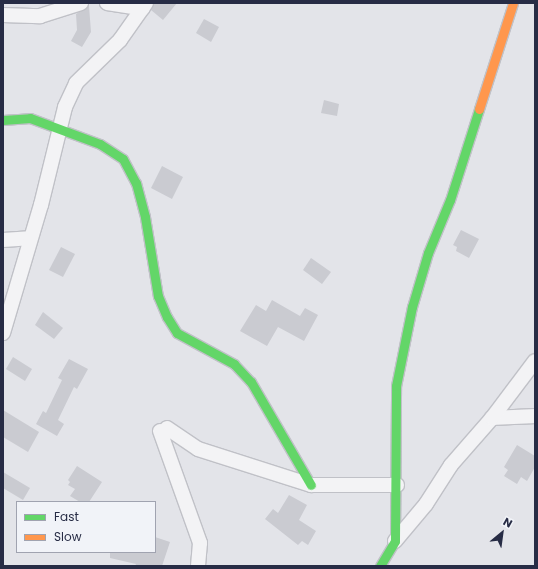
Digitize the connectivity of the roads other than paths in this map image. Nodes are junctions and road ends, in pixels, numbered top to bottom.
1 (81, 3) edge
2 (107, 3) edge
3 (513, 3) edge
4 (144, 6) edge
5 (3, 14) edge
6 (3, 120) edge
7 (60, 129) junction
8 (30, 238) junction
9 (3, 240) edge
10 (3, 333) edge
11 (535, 361) edge
12 (535, 416) edge
13 (492, 418) junction
14 (311, 485) junction
15 (397, 485) junction
16 (395, 541) junction
17 (198, 566) edge
18 (380, 566) edge

1 - 5 street
2 - 4 street
3 - 15 street
4 - 7 street
6 - 7 street
7 - 8 street
7 - 14 street
8 - 9 street
8 - 10 street
11 - 13 street
12 - 13 street
13 - 16 street
14 - 15 street
14 - 17 street
15 - 16 street
16 - 18 street

